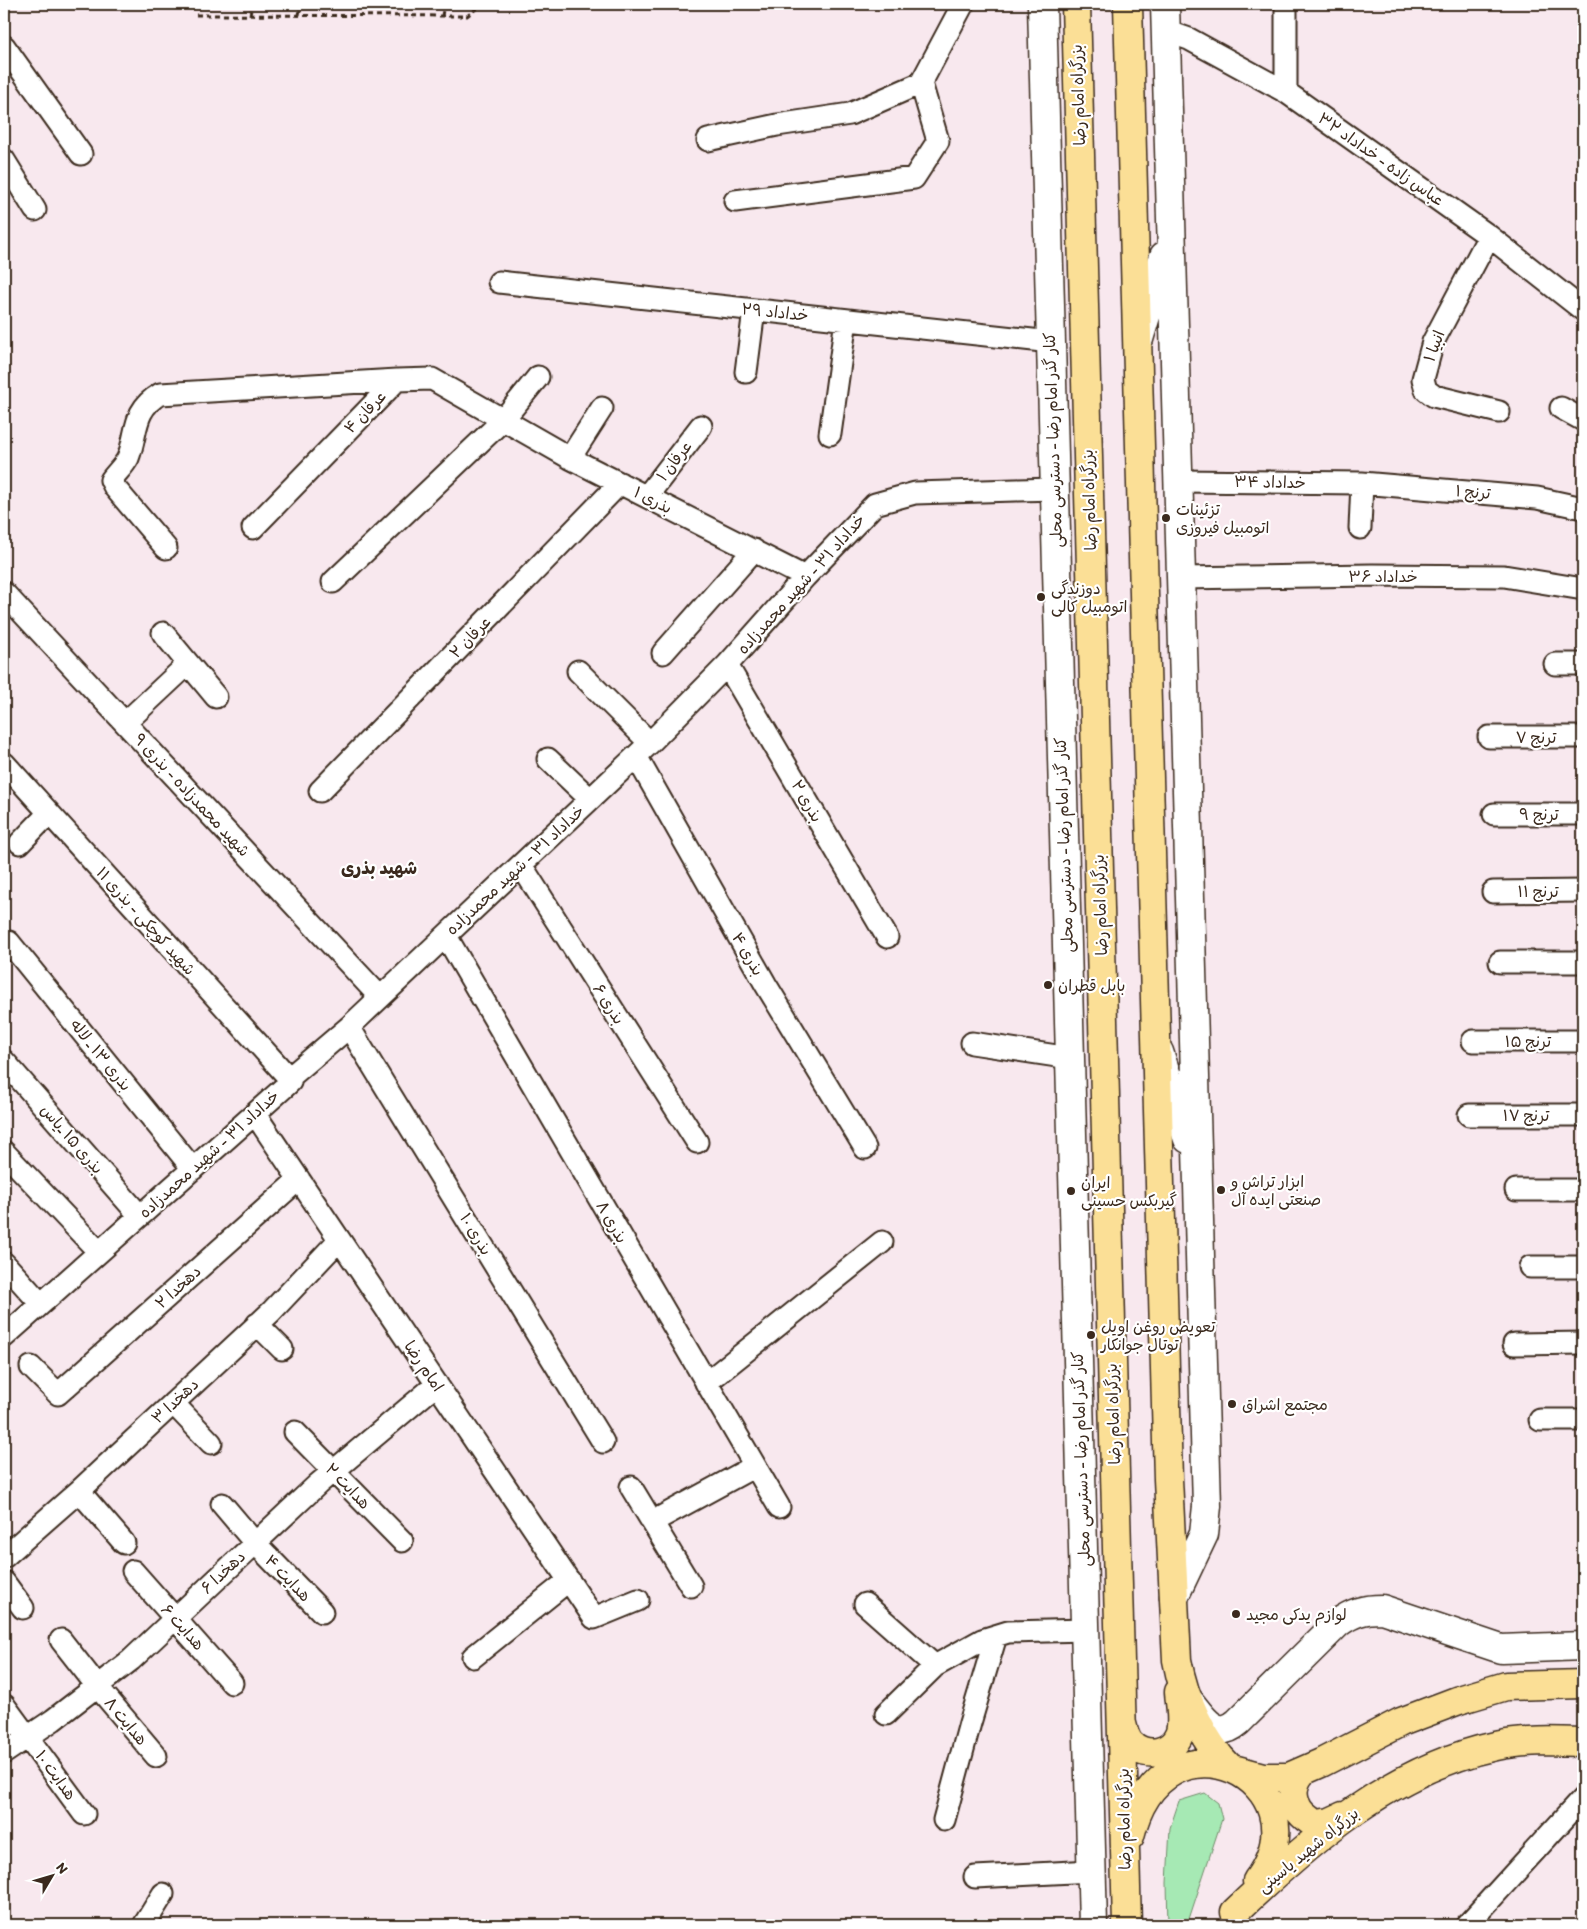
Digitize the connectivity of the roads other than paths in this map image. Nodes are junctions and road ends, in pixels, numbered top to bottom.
1 (963, 4) edge
2 (1042, 4) edge
3 (1076, 4) edge
4 (1128, 4) edge
5 (1165, 4) edge
6 (1286, 4) edge
7 (1166, 31) junction
8 (4, 46) edge
9 (921, 84) junction
10 (1286, 92) junction
11 (1045, 127) junction
12 (708, 140) dead end
13 (81, 154) dead end
14 (4, 160) edge
15 (735, 201) dead end
16 (35, 210) dead end
17 (1082, 220) junction
18 (1171, 232) junction
19 (1489, 236) junction
20 (499, 282) dead end
21 (754, 310) junction
22 (1583, 310) edge
23 (846, 320) junction
24 (1051, 342) junction
25 (1138, 345) junction
26 (746, 372) dead end
27 (538, 377) dead end
28 (397, 380) junction
29 (602, 408) dead end
30 (1560, 408) dead end
31 (1499, 412) dead end
32 (1583, 420) edge
33 (502, 421) junction
34 (701, 426) dead end
35 (830, 434) dead end
36 (570, 458) junction
37 (1178, 481) junction
38 (620, 483) junction
39 (1362, 484) junction
40 (1089, 486) junction
41 (1054, 489) junction
42 (647, 496) junction
43 (1583, 508) edge
44 (252, 528) dead end
45 (1360, 528) dead end
46 (166, 548) dead end
47 (754, 550) junction
48 (805, 577) junction
49 (1181, 578) junction
50 (333, 582) dead end
51 (1583, 589) edge
52 (4, 593) edge
53 (163, 633) dead end
54 (663, 653) dead end
55 (188, 664) junction
56 (1555, 664) dead end
57 (1583, 664) edge
58 (727, 665) junction
59 (578, 671) dead end
60 (216, 697) dead end
61 (125, 723) junction
62 (1489, 737) dead end
63 (1583, 737) edge
64 (643, 750) junction
65 (548, 759) dead end
66 (4, 763) edge
67 (320, 791) dead end
68 (1097, 796) junction
69 (590, 799) junction
70 (49, 813) junction
71 (1494, 814) dead end
72 (1583, 814) edge
73 (20, 843) dead end
74 (521, 865) junction
75 (1065, 887) junction
76 (1583, 891) edge
77 (1492, 892) dead end
78 (446, 936) junction
79 (887, 937) dead end
80 (9, 942) dead end
81 (1500, 962) dead end
82 (1583, 962) edge
83 (380, 997) junction
84 (349, 1027) junction
85 (1474, 1041) dead end
86 (1583, 1041) edge
87 (972, 1043) dead end
88 (1156, 1043) junction
89 (1070, 1058) junction
90 (4, 1061) edge
91 (289, 1078) junction
92 (255, 1114) junction
93 (1583, 1114) edge
94 (1469, 1115) dead end
95 (697, 1142) dead end
96 (865, 1148) dead end
97 (4, 1152) edge
98 (1198, 1167) junction
99 (193, 1169) junction
100 (299, 1180) junction
101 (1516, 1190) dead end
102 (1583, 1190) edge
103 (140, 1216) junction
104 (339, 1240) junction
105 (882, 1242) dead end
106 (99, 1252) junction
107 (4, 1264) edge
108 (1583, 1267) edge
109 (1530, 1268) dead end
110 (1076, 1292) junction
111 (41, 1304) junction
112 (257, 1324) junction
113 (4, 1337) edge
114 (1583, 1343) edge
115 (1514, 1344) dead end
116 (282, 1349) dead end
117 (31, 1367) dead end
118 (1112, 1370) junction
119 (706, 1383) junction
120 (436, 1384) junction
121 (173, 1403) junction
122 (1540, 1420) dead end
123 (1583, 1420) edge
124 (295, 1432) dead end
125 (603, 1442) dead end
126 (210, 1443) dead end
127 (755, 1466) junction
128 (333, 1471) junction
129 (631, 1487) dead end
130 (79, 1491) junction
131 (222, 1504) dead end
132 (779, 1507) dead end
133 (652, 1522) junction
134 (402, 1541) dead end
135 (124, 1543) dead end
136 (255, 1543) junction
137 (4, 1556) edge
138 (133, 1571) dead end
139 (568, 1580) junction
140 (4, 1582) edge
141 (691, 1586) dead end
142 (1174, 1597) junction
143 (638, 1600) dead end
144 (865, 1604) dead end
145 (23, 1608) dead end
146 (322, 1612) dead end
147 (175, 1618) junction
148 (1086, 1630) junction
149 (996, 1636) junction
150 (61, 1640) dead end
151 (1583, 1646) edge
152 (1501, 1649) junction
153 (473, 1657) dead end
154 (1177, 1660) junction
155 (935, 1666) junction
156 (232, 1682) dead end
157 (1583, 1684) edge
158 (97, 1686) junction
159 (1506, 1686) junction
160 (1189, 1701) junction
161 (4, 1705) edge
162 (886, 1714) dead end
163 (1122, 1724) junction
164 (28, 1736) junction
165 (1583, 1742) edge
166 (4, 1752) edge
167 (156, 1756) dead end
168 (1233, 1769) junction
169 (1301, 1773) junction
170 (1583, 1798) edge
171 (1355, 1809) junction
172 (84, 1814) dead end
173 (944, 1820) dead end
174 (1125, 1858) junction
175 (1092, 1871) junction
176 (975, 1877) dead end
177 (163, 1894) dead end
178 (1231, 1918) edge
179 (144, 1925) edge
180 (1093, 1925) edge
181 (1127, 1925) edge
182 (1468, 1925) edge

1 - 9 street
2 - 11 main road, کنار گذر امام رضا - دسترسی محلی
3 - 17 highway, بزرگراه امام رضا
4 - 25 highway
5 - 7 main road
6 - 10 street
7 - 10 street, عباس زاده - خداداد ۳۲
7 - 18 main road
8 - 13 street
9 - 12 street
9 - 15 street
10 - 19 street, عباس زاده - خداداد ۳۲
11 - 17 main road
11 - 24 main road, کنار گذر امام رضا - دسترسی محلی
14 - 16 street
17 - 40 highway, بزرگراه امام رضا
18 - 25 main road
18 - 37 main road
19 - 22 street, عباس زاده - خداداد ۳۲
19 - 31 street, انبیا ۱
20 - 21 street, خداداد ۲۹
21 - 23 street, خداداد ۲۹
21 - 26 street
23 - 24 street, خداداد ۲۹
23 - 35 street
24 - 41 main road, کنار گذر امام رضا - دسترسی محلی
25 - 88 highway
27 - 33 street
28 - 33 street, عرفان ۴
28 - 44 street, عرفان ۴
28 - 46 street
29 - 36 street
30 - 32 street
33 - 36 street, بذری ۱
33 - 50 street
34 - 42 street, عرفان ۱
36 - 38 street, بذری ۱
37 - 39 street, خداداد ۳۴
37 - 49 main road
38 - 42 street, بذری ۱
38 - 67 street, عرفان ۲
39 - 43 street, ترنج ۱
39 - 45 street
40 - 41 main road
40 - 68 highway, بزرگراه امام رضا
41 - 48 street, خداداد ۳۱ - شهید محمدزاده
41 - 75 main road, کنار گذر امام رضا - دسترسی محلی
42 - 47 street, بذری ۱
47 - 48 street, بذری ۱
47 - 54 street
48 - 58 street, خداداد ۳۱ - شهید محمدزاده
49 - 51 street, خداداد ۳۶
49 - 98 main road
52 - 61 street, شهید محمدزاده - بذری ۹
53 - 55 street
55 - 60 street
55 - 61 street
56 - 57 street
58 - 64 street, خداداد ۳۱ - شهید محمدزاده
58 - 79 street, بذری ۲
59 - 64 street, بذری ۴
61 - 83 street, شهید محمدزاده - بذری ۹
62 - 63 street, ترنج ۷
64 - 69 street, خداداد ۳۱ - شهید محمدزاده
64 - 96 street, بذری ۴
65 - 69 street
66 - 70 street, شهید کوچکی - بذری ۱۱
68 - 75 main road
68 - 118 highway, بزرگراه امام رضا
69 - 74 street, خداداد ۳۱ - شهید محمدزاده
70 - 73 street
70 - 91 street, شهید کوچکی - بذری ۱۱
71 - 72 street, ترنج ۹
74 - 78 street, خداداد ۳۱ - شهید محمدزاده
74 - 95 street, بذری ۶
75 - 89 main road, کنار گذر امام رضا - دسترسی محلی
76 - 77 street, ترنج ۱۱
78 - 83 street, خداداد ۳۱ - شهید محمدزاده
78 - 119 street, بذری ۸
80 - 99 street, بذری ۱۳ ـ لاله
81 - 82 street
83 - 84 street, خداداد ۳۱ - شهید محمدزاده
84 - 91 street, خداداد ۳۱ - شهید محمدزاده
84 - 125 street, بذری ۱۰
85 - 86 street, ترنج ۱۵
87 - 89 street
88 - 98 main road
88 - 142 highway
89 - 110 main road, کنار گذر امام رضا - دسترسی محلی
90 - 103 street, بذری ۱۵ ـ‌یاس
91 - 92 street, خداداد ۳۱ - شهید محمدزاده
92 - 99 street, خداداد ۳۱ - شهید محمدزاده
92 - 100 street, امام رضا
93 - 94 street, ترنج ۱۷
97 - 106 street
98 - 142 main road
99 - 103 street, خداداد ۳۱ - شهید محمدزاده
100 - 104 street, امام رضا
100 - 117 street, دهخدا ۲
101 - 102 street
103 - 106 street, خداداد ۳۱ - شهید محمدزاده
104 - 112 street, دهخدا ۳
104 - 120 street, امام رضا
105 - 119 street
106 - 111 street, خداداد ۳۱ - شهید محمدزاده
107 - 111 street
108 - 109 street
110 - 118 main road
110 - 148 main road, کنار گذر امام رضا - دسترسی محلی
111 - 113 street, خداداد ۳۱ - شهید محمدزاده
112 - 116 street
112 - 121 street, دهخدا ۳
114 - 115 street
118 - 163 highway, بزرگراه امام رضا
119 - 127 street, بذری ۸
120 - 128 street, دهخدا ۶
120 - 139 street, امام رضا
121 - 126 street
121 - 130 street, دهخدا ۳
122 - 123 street
124 - 128 street, هدایت ۲
127 - 132 street, بذری ۸
127 - 133 street
128 - 134 street, هدایت ۲
128 - 136 street, دهخدا ۶
129 - 133 street
130 - 135 street
130 - 137 street, دهخدا ۳
131 - 136 street, هدایت ۴
133 - 141 street
136 - 146 street, هدایت ۴
136 - 147 street, دهخدا ۶
138 - 147 street, هدایت ۶
139 - 143 street, امام رضا
139 - 153 street
140 - 145 street
142 - 154 highway
144 - 155 street
147 - 156 street, هدایت ۶
147 - 158 street, دهخدا ۶
148 - 149 street
148 - 175 main road, کنار گذر امام رضا - دسترسی محلی
149 - 155 street
149 - 173 street
150 - 158 street, هدایت ۸
151 - 152 main road
152 - 159 main road
152 - 160 main road
154 - 160 highway
154 - 163 highway
155 - 162 street
157 - 159 highway
158 - 164 street, دهخدا ۶
158 - 167 street, هدایت ۸
159 - 169 highway
160 - 168 highway
161 - 164 street, هدایت ۱۰
163 - 174 highway, بزرگراه امام رضا
164 - 166 street, دهخدا ۶
164 - 172 street, هدایت ۱۰
165 - 171 highway, بزرگراه شهید یاسینی
168 - 169 highway
168 - 174 highway
168 - 178 highway
169 - 171 highway
170 - 182 street
171 - 178 highway, بزرگراه شهید یاسینی
174 - 181 highway, بزرگراه امام رضا
175 - 176 street
175 - 180 main road, کنار گذر امام رضا - دسترسی محلی
177 - 179 street

